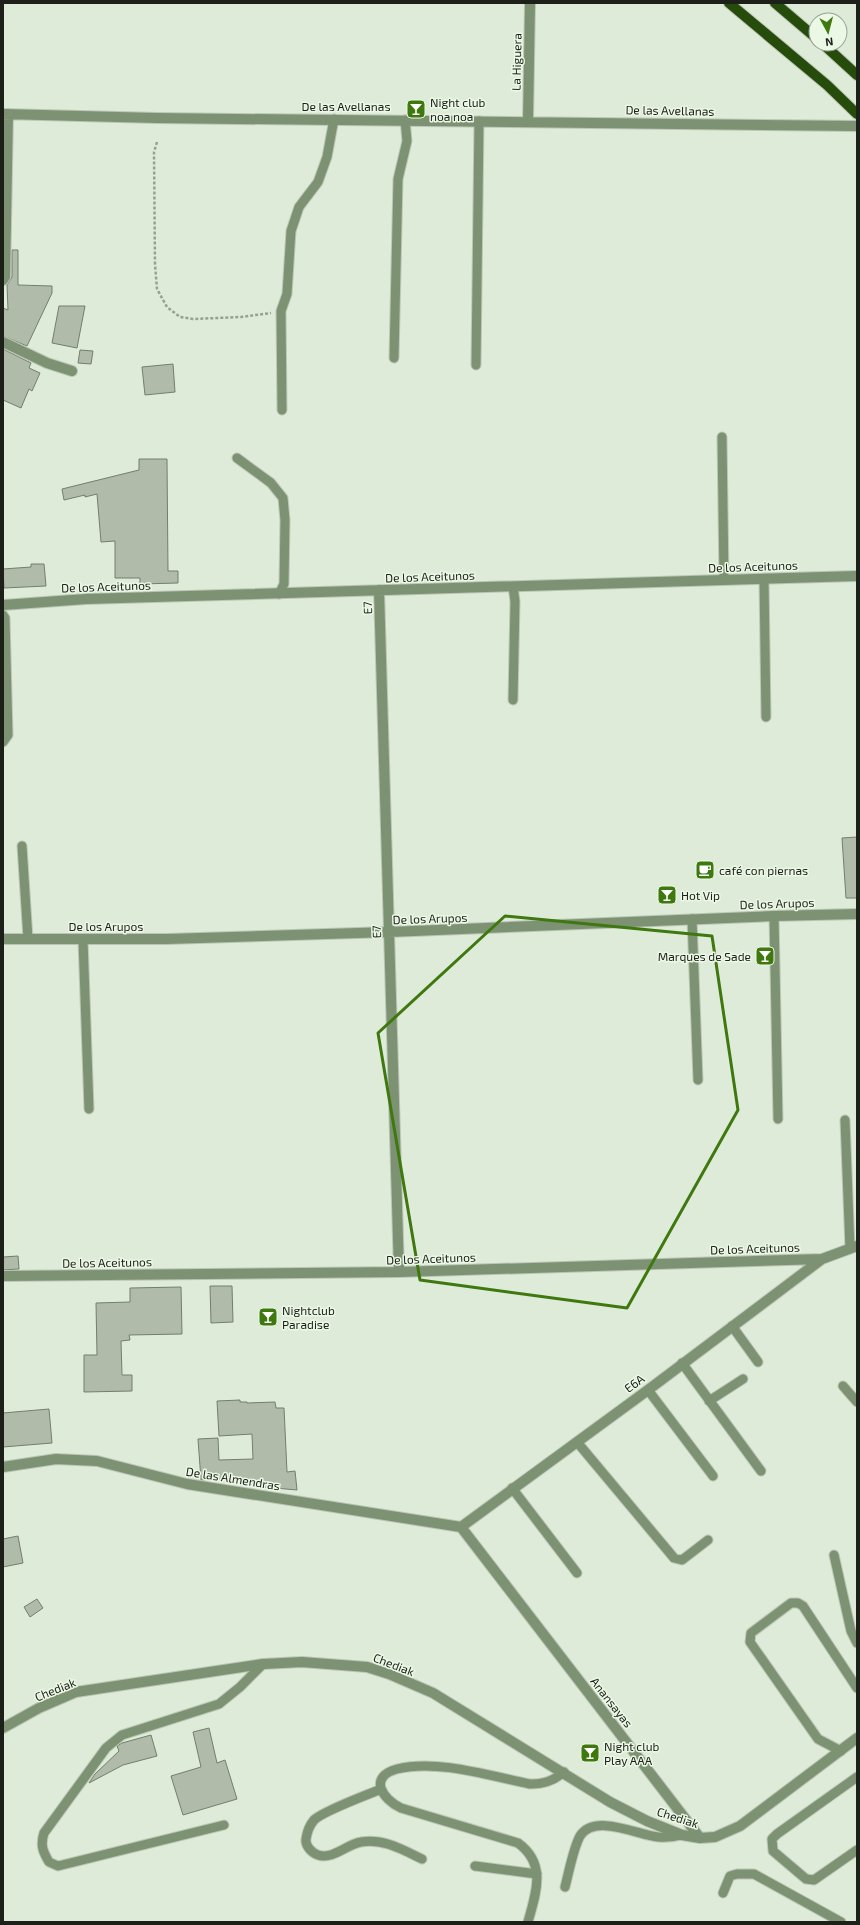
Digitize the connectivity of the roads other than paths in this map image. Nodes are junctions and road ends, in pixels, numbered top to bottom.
1 (530, 3) edge
2 (729, 3) edge
3 (775, 3) edge
4 (808, 31) edge
5 (832, 52) edge
6 (857, 75) edge
7 (5, 114) edge
8 (857, 114) edge
9 (334, 119) junction
10 (405, 120) junction
11 (480, 121) junction
12 (528, 121) junction
13 (857, 126) edge
14 (3, 280) edge
15 (3, 342) edge
16 (394, 358) dead end
17 (476, 365) dead end
18 (72, 371) dead end
19 (282, 410) dead end
20 (722, 436) dead end
21 (237, 458) dead end
22 (857, 576) edge
23 (724, 580) junction
24 (764, 580) junction
25 (513, 587) junction
26 (379, 590) junction
27 (279, 594) junction
28 (3, 605) edge
29 (3, 615) edge
30 (513, 700) dead end
31 (766, 717) dead end
32 (3, 742) edge
33 (22, 846) dead end
34 (857, 914) edge
35 (774, 916) junction
36 (692, 920) junction
37 (389, 932) junction
38 (28, 939) junction
39 (3, 940) edge
40 (83, 940) junction
41 (698, 1080) dead end
42 (89, 1109) dead end
43 (778, 1119) dead end
44 (845, 1120) dead end
45 (853, 1248) edge
46 (822, 1259) junction
47 (399, 1272) junction
48 (3, 1276) edge
49 (732, 1326) junction
50 (758, 1362) dead end
51 (682, 1363) junction
52 (743, 1378) dead end
53 (843, 1386) dead end
54 (648, 1390) junction
55 (709, 1401) junction
56 (857, 1402) edge
57 (577, 1442) junction
58 (3, 1467) edge
59 (761, 1471) dead end
60 (713, 1476) dead end
61 (512, 1488) junction
62 (461, 1527) junction
63 (708, 1540) dead end
64 (834, 1555) dead end
65 (577, 1573) dead end
66 (857, 1643) edge
67 (263, 1664) junction
68 (857, 1688) edge
69 (3, 1728) edge
70 (857, 1738) edge
71 (841, 1751) junction
72 (564, 1772) junction
73 (857, 1777) edge
74 (380, 1789) junction
75 (224, 1826) dead end
76 (682, 1835) junction
77 (700, 1838) junction
78 (857, 1850) edge
79 (422, 1859) dead end
80 (475, 1866) dead end
81 (537, 1874) junction
82 (565, 1887) dead end
83 (723, 1893) dead end
84 (528, 1922) edge
85 (841, 1922) edge

1 - 12 street, La Higuera
2 - 8 main road
3 - 4 main road
5 - 6 main road
7 - 9 street, De las Avellanas
7 - 14 street
9 - 10 street, De las Avellanas
9 - 19 lane
10 - 11 street, De las Avellanas
10 - 16 lane
11 - 12 street, De las Avellanas
11 - 17 lane
12 - 13 street, De las Avellanas
15 - 18 street
20 - 23 lane
21 - 27 lane
22 - 24 street, De los Aceitunos
23 - 24 street, De los Aceitunos
23 - 25 street, De los Aceitunos
24 - 31 lane
25 - 26 street, De los Aceitunos
25 - 30 lane
26 - 27 street, De los Aceitunos
26 - 37 street, E7
27 - 28 street, De los Aceitunos
29 - 32 lane
33 - 38 lane
34 - 35 street, De los Arupos
35 - 36 street, De los Arupos
35 - 43 lane
36 - 37 street, De los Arupos
36 - 41 lane
37 - 40 street, De los Arupos
37 - 47 street, E7
38 - 39 street, De los Arupos
38 - 40 street, De los Arupos
40 - 42 lane
44 - 45 lane
45 - 46 street, De los Aceitunos
46 - 47 street, De los Aceitunos
46 - 49 street, E6A
47 - 48 street, De los Aceitunos
49 - 50 lane
49 - 51 street, E6A
51 - 54 street, E6A
51 - 55 lane
52 - 55 lane
53 - 56 lane
54 - 57 street, E6A
54 - 60 lane
55 - 59 lane
57 - 61 street, E6A
57 - 63 lane
58 - 62 street, De las Almendras
61 - 62 street, E6A
61 - 65 lane
62 - 77 street, Anansayas
64 - 66 lane
67 - 69 street, Chediak
67 - 72 street, Chediak
67 - 75 lane
68 - 71 lane
70 - 71 street
71 - 77 street
72 - 74 lane
72 - 76 street, Chediak
73 - 78 lane
74 - 79 lane
74 - 81 lane
76 - 77 street, Chediak
76 - 82 lane
80 - 81 lane
81 - 84 lane
83 - 85 lane

